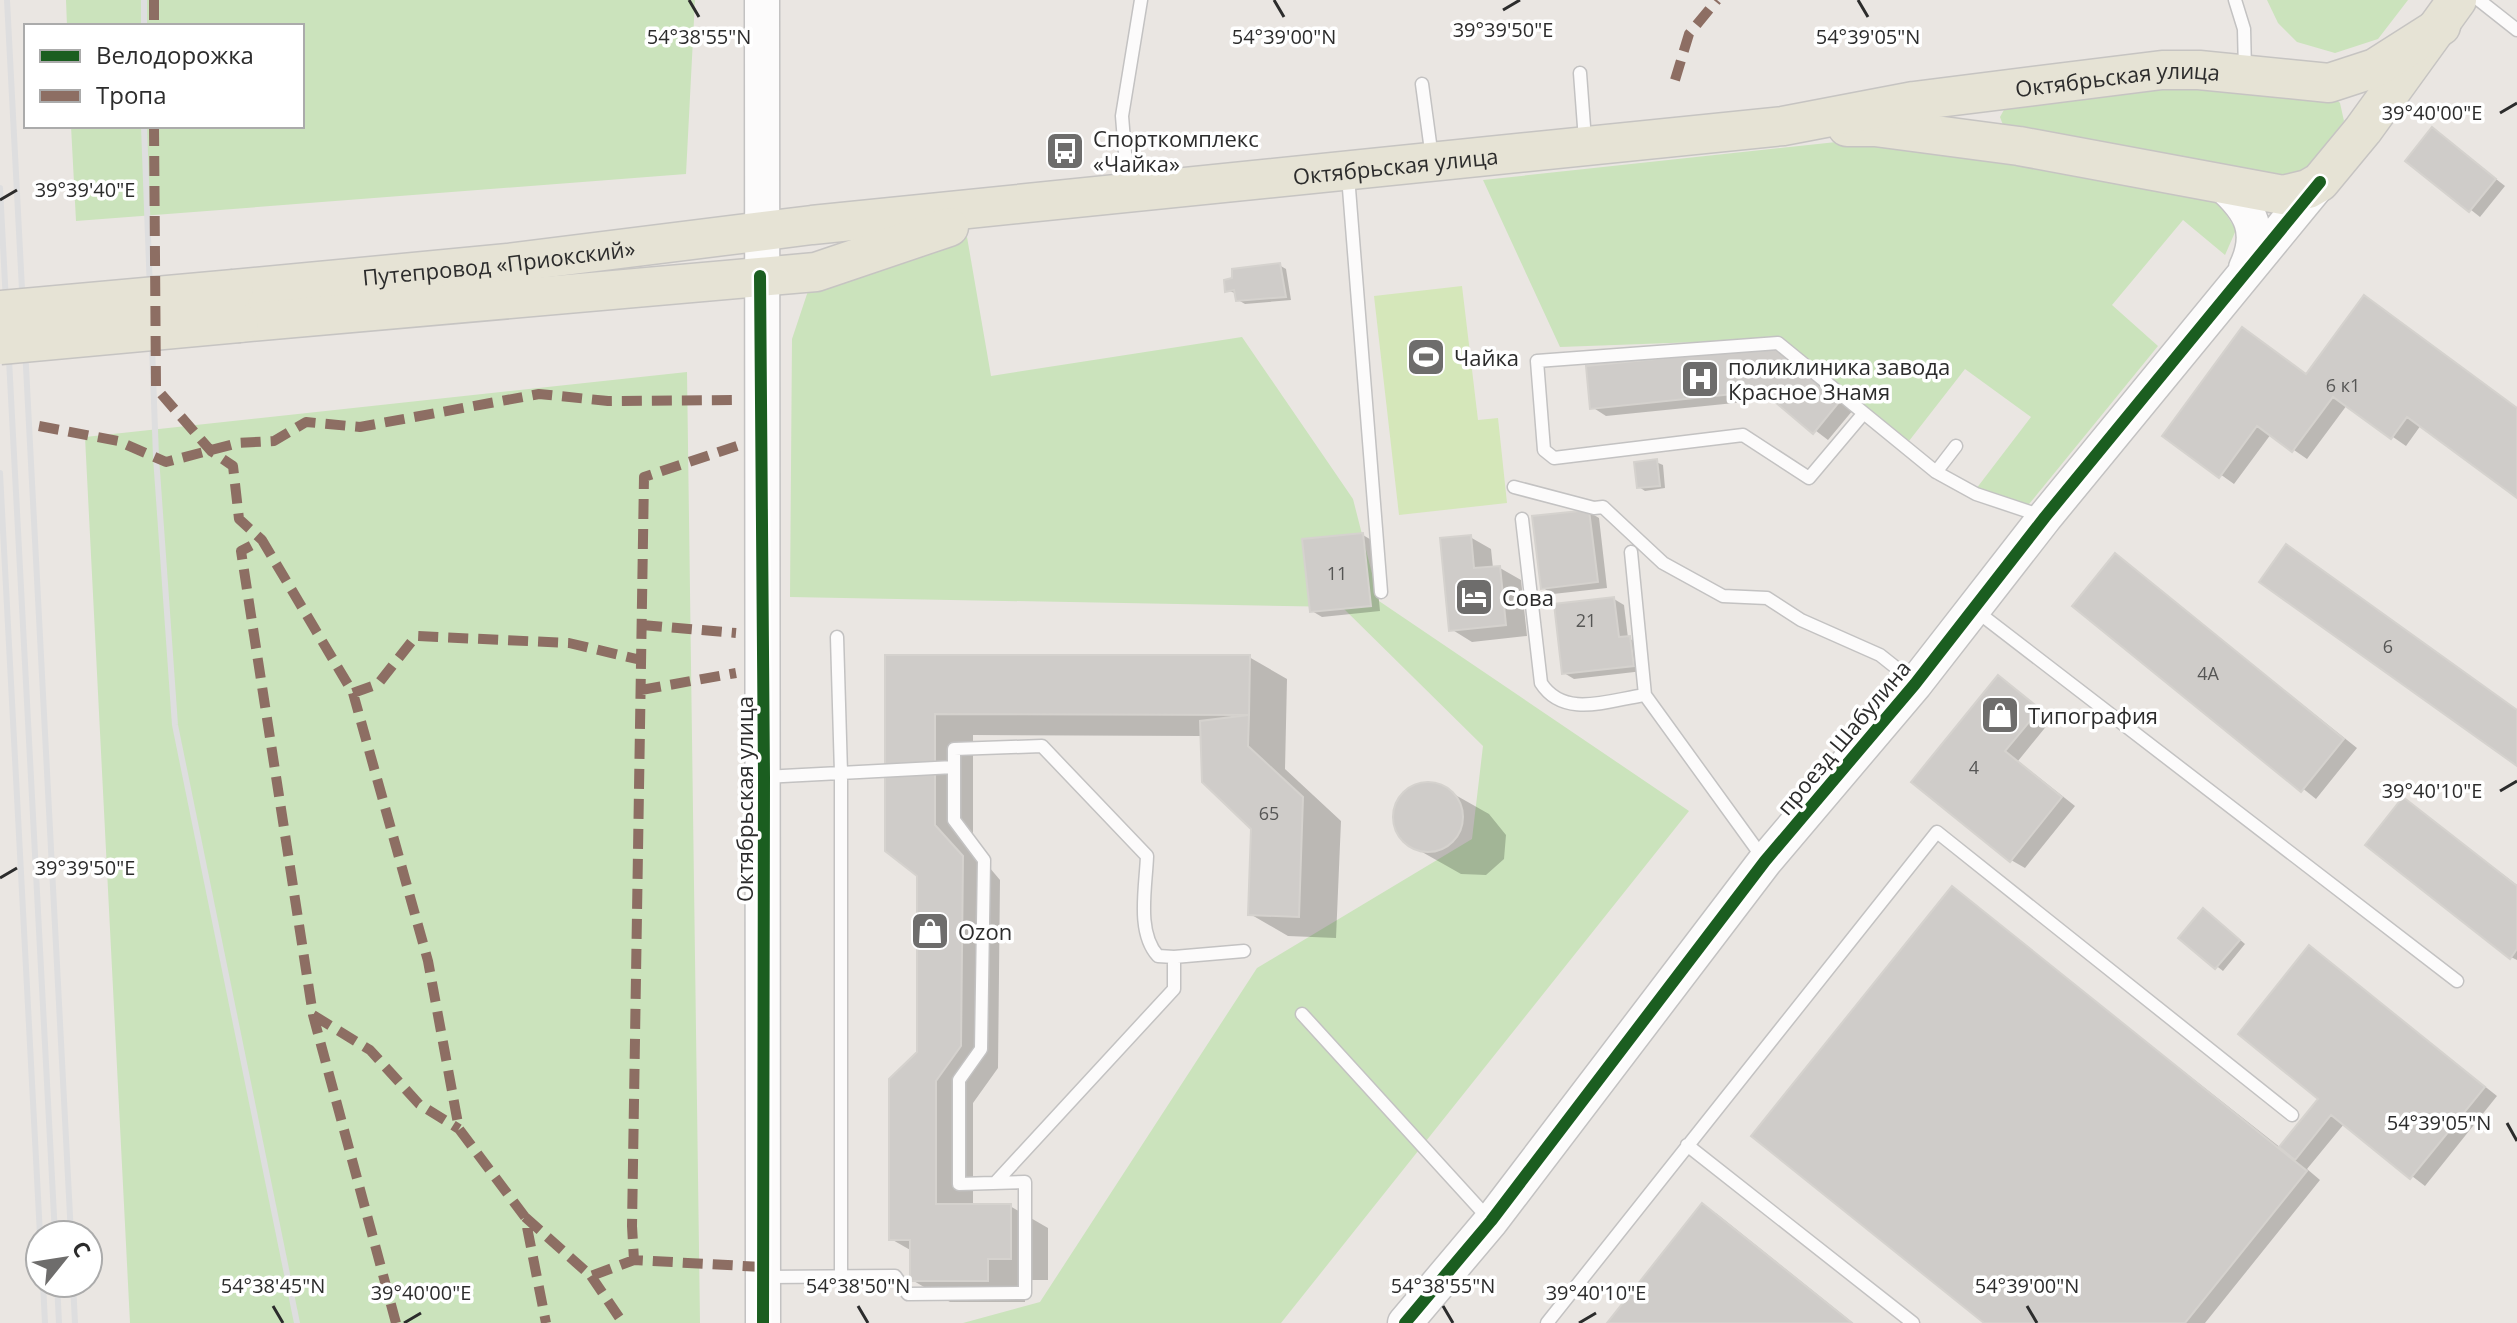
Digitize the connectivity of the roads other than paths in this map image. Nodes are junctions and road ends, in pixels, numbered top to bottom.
1 (762, 0) edge
2 (1141, 0) edge
3 (2235, 0) edge
4 (2479, 0) edge
5 (2449, 13) edge
6 (2517, 30) edge
7 (1580, 73) dead end
8 (2245, 74) junction
9 (2329, 83) junction
10 (1422, 84) dead end
11 (1783, 126) junction
12 (2363, 130) junction
13 (1586, 147) junction
14 (1433, 161) junction
15 (1347, 172) junction
16 (2320, 182) junction
17 (2223, 185) junction
18 (1129, 193) junction
19 (1008, 207) junction
20 (763, 230) junction
21 (760, 276) junction
22 (2241, 279) junction
23 (236, 306) junction
24 (0, 310) edge
25 (0, 345) edge
26 (1863, 414) junction
27 (1956, 446) dead end
28 (1936, 472) junction
29 (1514, 487) dead end
30 (2045, 517) junction
31 (1522, 519) dead end
32 (1631, 552) dead end
33 (1381, 592) dead end
34 (1974, 609) junction
35 (837, 637) dead end
36 (1915, 684) junction
37 (1645, 695) junction
38 (954, 767) junction
39 (841, 773) junction
40 (764, 777) junction
41 (1765, 861) junction
42 (1244, 951) dead end
43 (1174, 957) junction
44 (2457, 981) dead end
45 (1302, 1014) dead end
46 (2292, 1115) dead end
47 (1687, 1145) junction
48 (995, 1183) junction
49 (1491, 1221) junction
50 (763, 1277) junction
51 (841, 1277) junction
52 (763, 1323) edge
53 (1405, 1323) edge
54 (1547, 1323) edge
55 (1913, 1323) edge

1 - 20 street, Октябрьская улица
2 - 18 lane
3 - 8 lane
4 - 6 lane
5 - 9 main road, Октябрьская улица
5 - 12 main road, проезд Шабулина
7 - 13 lane
8 - 9 main road, Октябрьская улица
8 - 11 main road, Октябрьская улица
9 - 12 main road
10 - 14 lane
11 - 13 main road, Октябрьская улица
11 - 17 main road, Октябрьская улица
12 - 16 main road, проезд Шабулина
13 - 14 main road, Октябрьская улица
14 - 15 main road, Октябрьская улица
15 - 18 main road, Октябрьская улица
15 - 33 lane
16 - 17 main road, Октябрьская улица
16 - 22 street, проезд Шабулина
17 - 22 street
18 - 19 main road, Октябрьская улица
19 - 20 main road, Октябрьская улица
19 - 21 main road, Октябрьская улица
20 - 21 street, Октябрьская улица
20 - 23 main road, Путепровод «Приокский»
21 - 23 main road, Путепровод «Приокский»
21 - 40 street, Октябрьская улица
22 - 30 street, проезд Шабулина
23 - 24 main road, bridge
23 - 25 main road, bridge
26 - 26 lane
26 - 28 lane
27 - 28 lane
28 - 30 lane
29 - 36 lane
30 - 34 street, проезд Шабулина
31 - 37 lane
32 - 37 lane
34 - 36 street, проезд Шабулина
34 - 44 lane
35 - 39 lane
36 - 41 street, проезд Шабулина
37 - 41 lane
38 - 39 lane
38 - 43 lane
38 - 48 lane
39 - 40 lane
39 - 51 lane
40 - 50 street, Октябрьская улица
41 - 49 street, проезд Шабулина
42 - 43 lane
43 - 48 lane
45 - 49 lane
46 - 47 lane
47 - 54 lane
47 - 55 lane
48 - 51 lane
49 - 53 street, проезд Шабулина
50 - 51 lane
50 - 52 street, Октябрьская улица

